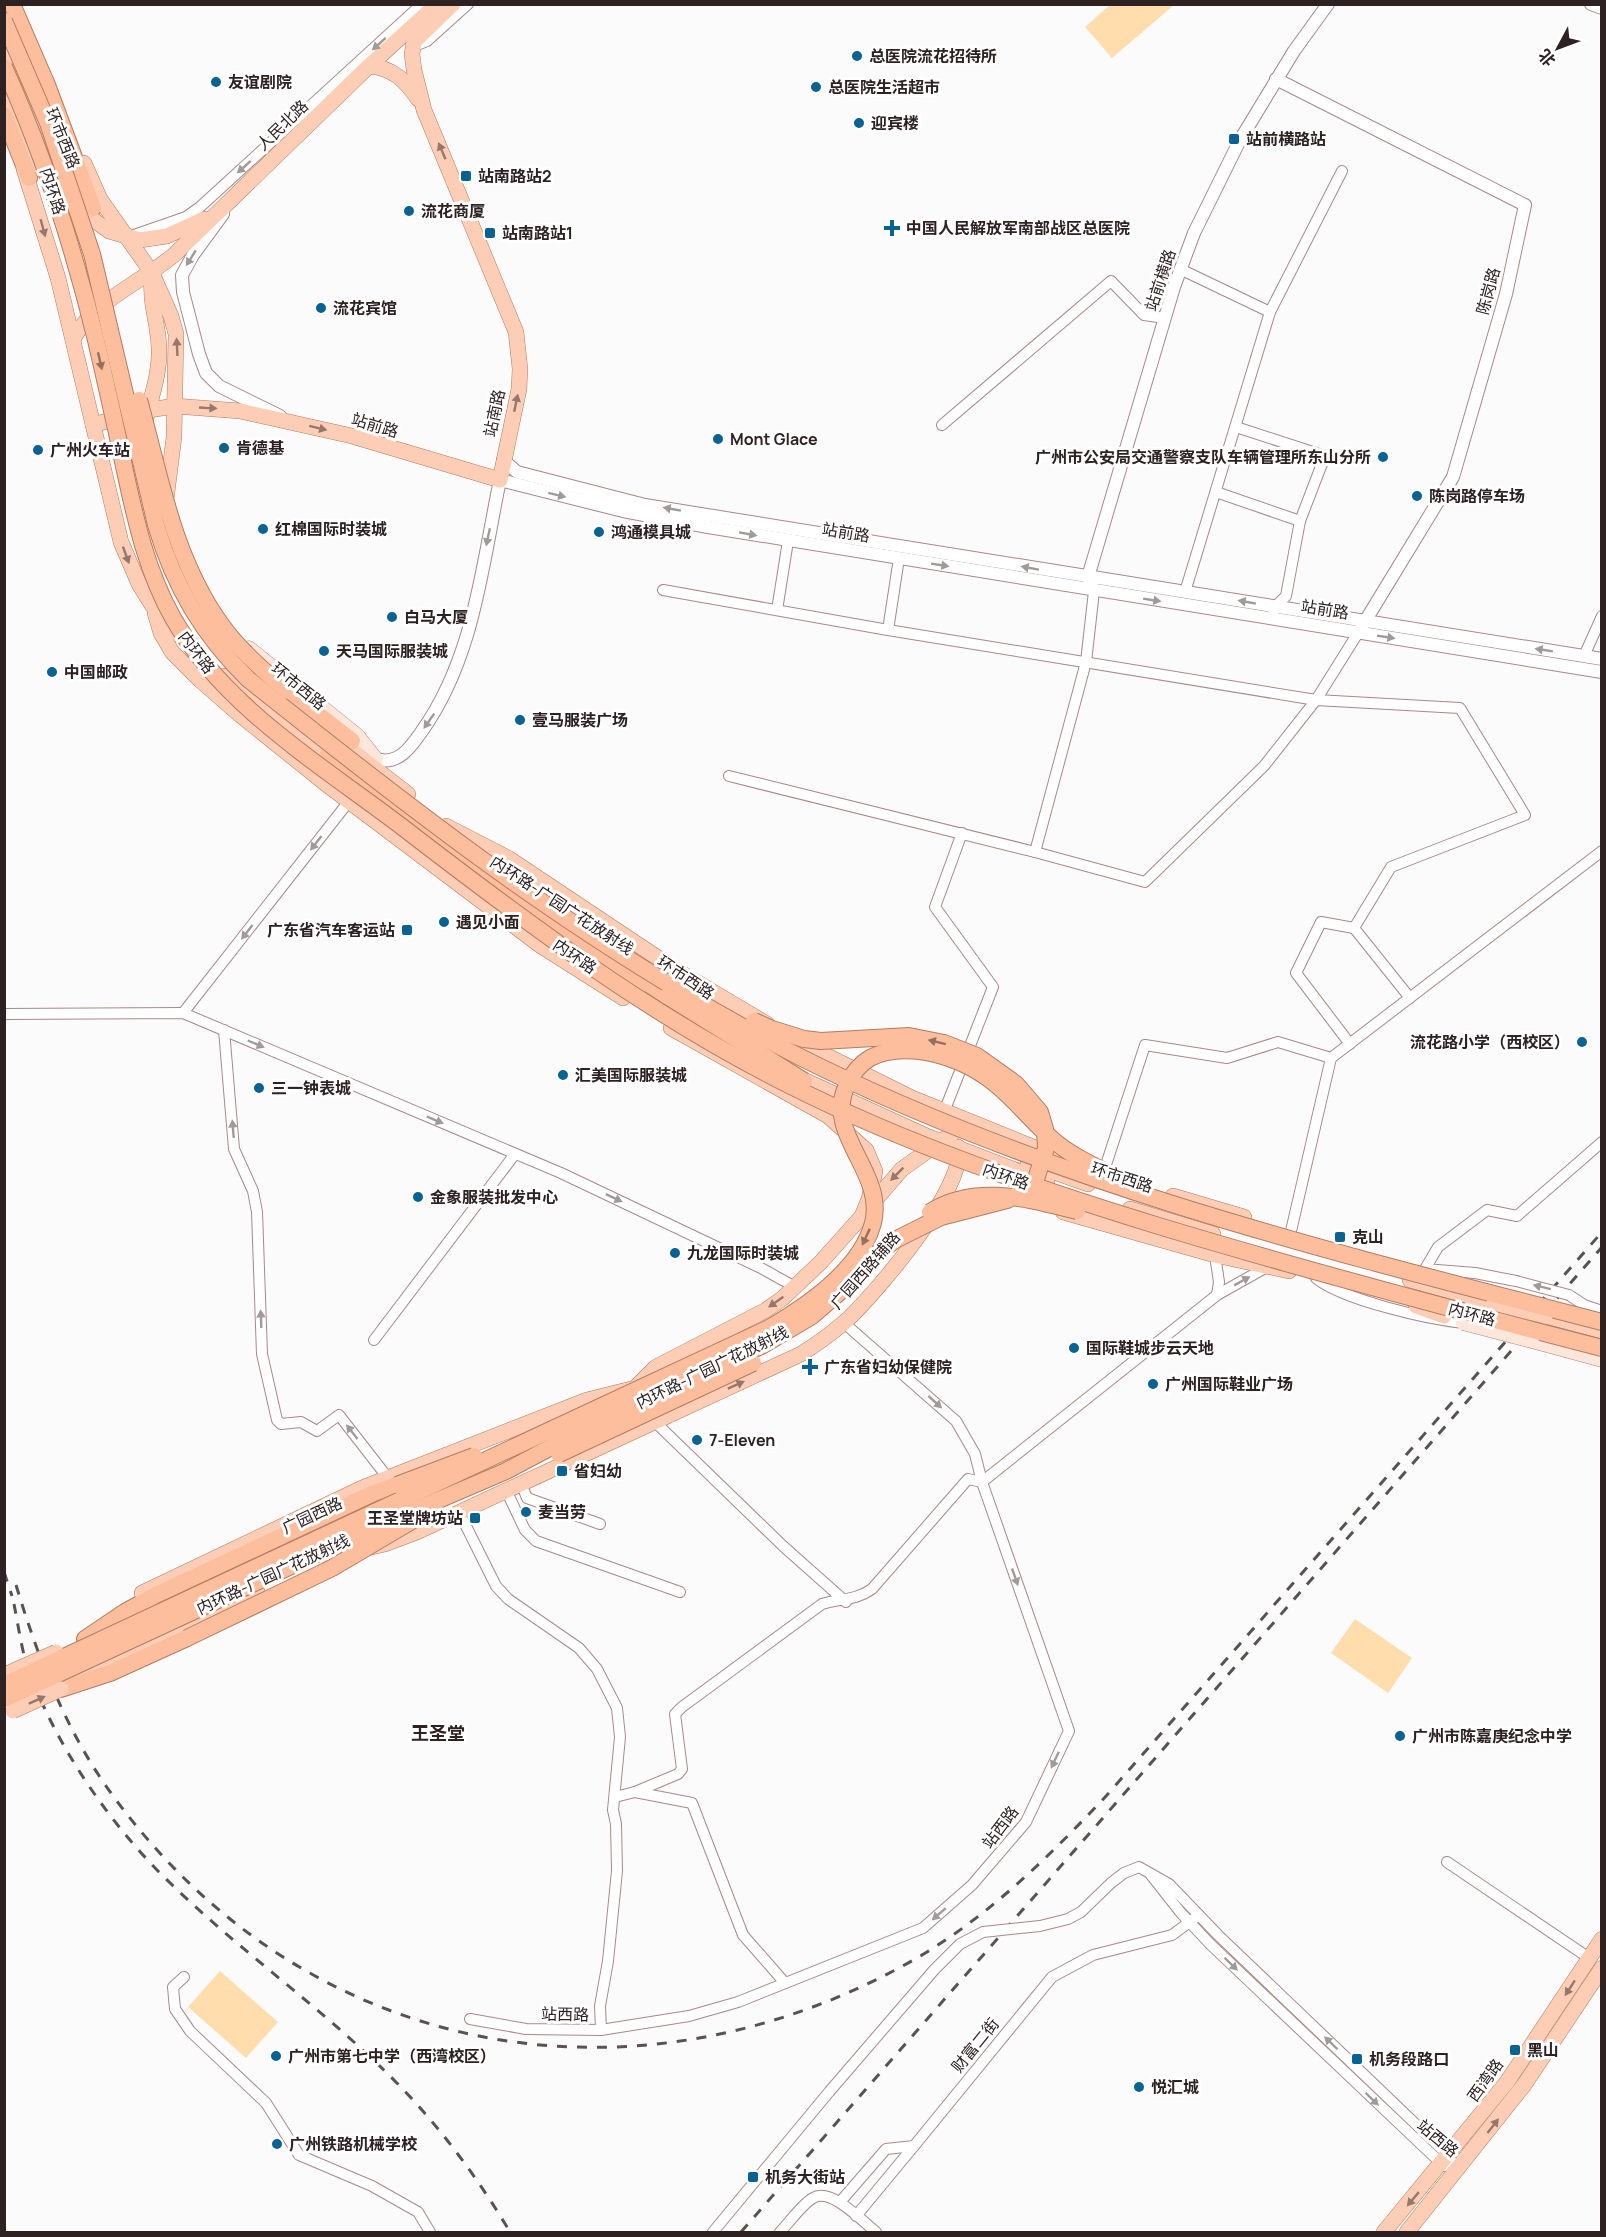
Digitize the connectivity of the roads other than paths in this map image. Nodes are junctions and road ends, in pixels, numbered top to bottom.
1 (12, 4) edge
2 (21, 4) edge
3 (422, 4) edge
4 (437, 4) edge
5 (453, 4) edge
6 (468, 4) edge
7 (1328, 4) edge
8 (1591, 4) edge
9 (4, 6) edge
10 (1602, 8) edge
11 (4, 21) edge
12 (4, 45) edge
13 (412, 48) junction
14 (369, 66) junction
15 (4, 67) edge
16 (1276, 79) junction
17 (4, 92) edge
18 (423, 106) junction
19 (4, 115) edge
20 (307, 118) junction
21 (4, 132) edge
22 (1342, 171) dead end
23 (56, 174) junction
24 (29, 178) junction
25 (237, 193) junction
26 (93, 208) junction
27 (215, 214) junction
28 (125, 237) junction
29 (1180, 269) junction
30 (152, 273) junction
31 (58, 278) junction
32 (102, 289) junction
33 (1270, 312) junction
34 (1165, 318) junction
35 (73, 339) junction
36 (175, 406) junction
37 (148, 410) junction
38 (293, 422) junction
39 (93, 425) junction
40 (942, 425) dead end
41 (1236, 427) junction
42 (503, 460) junction
43 (135, 468) junction
44 (105, 475) junction
45 (500, 480) junction
46 (1216, 492) junction
47 (110, 500) junction
48 (139, 508) junction
49 (1300, 521) junction
50 (145, 534) junction
51 (788, 541) junction
52 (899, 558) junction
53 (1088, 577) junction
54 (663, 590) dead end
55 (1094, 591) junction
56 (1185, 592) junction
57 (194, 600) junction
58 (777, 610) junction
59 (1274, 613) junction
60 (1602, 616) edge
61 (204, 617) junction
62 (1364, 621) junction
63 (888, 630) junction
64 (1358, 633) junction
65 (178, 637) junction
66 (1584, 656) junction
67 (1602, 659) edge
68 (1086, 662) junction
69 (1602, 672) edge
70 (1316, 700) junction
71 (352, 741) joint
72 (327, 756) junction
73 (376, 759) junction
74 (729, 777) dead end
75 (402, 795) junction
76 (350, 800) junction
77 (443, 833) junction
78 (962, 833) junction
79 (1035, 852) junction
80 (1601, 854) edge
81 (1354, 928) junction
82 (647, 951) junction
83 (638, 965) junction
84 (1410, 998) junction
85 (742, 1010) junction
86 (183, 1013) junction
87 (4, 1014) edge
88 (706, 1027) junction
89 (731, 1027) junction
90 (224, 1030) junction
91 (695, 1043) junction
92 (1350, 1044) junction
93 (1331, 1058) junction
94 (959, 1062) joint
95 (933, 1113) junction
96 (959, 1118) junction
97 (942, 1141) junction
98 (1602, 1142) edge
99 (959, 1148) junction
100 (515, 1154) junction
101 (1103, 1174) junction
102 (1066, 1183) junction
103 (1163, 1200) junction
104 (1140, 1212) junction
105 (862, 1216) junction
106 (1100, 1222) junction
107 (1292, 1231) junction
108 (1213, 1234) junction
109 (909, 1249) junction
110 (1211, 1254) junction
111 (1268, 1267) junction
112 (1425, 1269) junction
113 (1322, 1273) junction
114 (795, 1287) junction
115 (1406, 1291) junction
116 (1217, 1295) junction
117 (1569, 1295) junction
118 (1489, 1301) junction
119 (1602, 1304) edge
120 (1547, 1312) junction
121 (1602, 1313) edge
122 (1444, 1316) junction
123 (1602, 1322) edge
124 (844, 1323) junction
125 (1463, 1323) junction
126 (1602, 1331) edge
127 (1568, 1334) junction
128 (374, 1340) dead end
129 (1602, 1342) edge
130 (1602, 1348) edge
131 (1565, 1349) junction
132 (1602, 1360) edge
133 (635, 1388) junction
134 (579, 1416) junction
135 (654, 1421) junction
136 (626, 1435) junction
137 (423, 1466) junction
138 (507, 1471) junction
139 (388, 1478) junction
140 (982, 1482) junction
141 (521, 1483) junction
142 (506, 1490) junction
143 (457, 1493) junction
144 (388, 1500) junction
145 (459, 1512) junction
146 (600, 1524) dead end
147 (328, 1557) junction
148 (680, 1592) dead end
149 (846, 1602) junction
150 (85, 1639) junction
151 (4, 1675) edge
152 (4, 1685) edge
153 (62, 1689) junction
154 (7, 1708) edge
155 (635, 1792) junction
156 (615, 1797) junction
157 (1447, 1862) dead end
158 (1149, 1872) junction
159 (1198, 1914) junction
160 (1190, 1923) junction
161 (1602, 1939) edge
162 (1589, 1958) junction
163 (1602, 1968) edge
164 (184, 1977) dead end
165 (785, 1983) junction
166 (470, 2019) dead end
167 (601, 2030) junction
168 (914, 2146) junction
169 (1445, 2160) junction
170 (1457, 2172) junction
171 (840, 2202) junction
172 (856, 2216) junction
173 (430, 2232) edge
174 (713, 2232) edge
175 (780, 2232) edge
176 (876, 2232) edge
177 (1384, 2232) edge
178 (1407, 2232) edge

1 - 26 highway
2 - 28 main road
3 -> 20 street
4 - 14 main road, 人民北路
5 - 13 main road
6 - 13 street
7 - 16 street, 站前横路
8 - 10 street
9 - 26 main road
11 - 32 highway, 内环路, bridge
12 - 23 main road, 环市西路
13 - 18 main road, 站南路
14 - 18 main road
14 - 20 main road, 人民北路
15 -> 97 highway, 内环路, bridge
16 - 29 street, 站前横路
16 - 62 street, 陈岗路
17 - 24 main road
42 -> 18 main road, 站南路
19 - 24 highway
20 - 25 main road, 人民北路
20 -> 28 street
21 - 24 main road, 环市西路
22 - 33 street
23 - 26 main road
23 - 28 main road, 环市西路
23 - 31 main road
24 -> 31 main road, 环市西路
25 - 27 main road, 人民北路
25 -> 38 street
26 - 28 main road
27 - 28 main road
27 - 30 main road, 人民北路
28 - 30 main road, 环市西路
29 - 33 street
29 - 34 street, 站前横路
30 - 35 main road, 人民北路
36 -> 30 main road, 环市西路
30 - 37 main road
31 - 35 main road, 环市西路
32 - 71 highway, bridge
32 - 75 highway, 内环路, bridge
33 - 41 street
34 - 40 street
34 - 53 street, 站前横路
35 - 39 main road, 环市西路
36 - 37 main road, 站前路
36 -> 38 main road, 站前路
36 - 57 main road, 环市西路
37 - 39 main road, 站前路
37 - 43 main road
38 -> 45 main road, 站前路
39 - 44 main road, 环市西路
41 - 46 street
41 - 49 street
42 - 45 main road, 站南路
53 -> 42 street, 站前路
43 - 44 main road
43 - 48 main road
44 - 47 main road, 环市西路
44 - 48 main road
45 -> 51 street, 站前路
45 -> 73 street, 站南路
46 - 49 street
46 - 56 street
47 - 50 main road
47 -> 65 main road, 环市西路
48 - 50 main road
49 - 59 street
50 - 65 main road
51 - 52 street, 站前路
51 - 58 street
52 -> 55 street, 站前路
52 - 63 street
53 - 55 street
53 - 56 street, 站前路
54 - 58 street
55 -> 59 street, 站前路
55 - 68 street
59 -> 56 street, 站前路
57 - 61 main road, 环市西路
57 - 73 main road
58 - 63 street
59 - 62 street, 站前路
59 - 64 street, 站前路
60 - 66 street
61 - 65 main road
61 - 75 main road, 环市西路
62 - 64 street, 陈岗路
66 -> 62 street, 站前路
63 - 68 street
64 -> 69 street, 站前路
64 - 70 street
65 - 72 main road, 环市西路
65 - 76 main road
66 - 67 street, 站前路
68 - 70 street
68 - 79 street
70 - 79 street
70 - 81 street
71 - 73 main road
72 - 77 highway
72 - 88 main road, 环市西路
73 - 75 main road
74 - 78 street
75 - 77 main road, 环市西路
75 - 103 highway, 内环路, bridge
138 -> 75 highway, 内环路-广园广花放射线, bridge
76 -> 86 street
76 - 91 main road
77 - 82 main road
77 - 83 main road, 环市西路
77 - 97 highway, bridge
78 - 79 street
78 - 95 street
80 - 84 street
81 - 84 street
81 - 92 street
82 - 83 main road
82 - 85 main road
83 - 89 main road, 环市西路
84 - 92 street
85 - 89 main road
85 - 95 main road
86 - 87 street
86 - 90 street
88 - 91 main road
88 - 97 main road, 环市西路
89 - 95 main road, 环市西路
90 -> 100 street
139 -> 90 street
91 - 105 main road
92 - 93 street
93 - 101 street
93 - 107 street
94 - 103 highway, 内环路, bridge
94 -> 134 highway, 内环路-广园广花放射线, bridge
95 - 96 main road
95 - 97 main road, 环市西路
96 - 97 main road
96 - 101 main road
97 - 99 main road, 广园西路辅路
97 - 102 main road, 环市西路
97 -> 105 main road
97 - 113 highway, 内环路, bridge
98 - 112 street
99 - 102 main road, 环市西路
99 - 109 main road, 广园西路辅路
100 -> 114 street
100 - 128 street
101 - 107 main road
102 - 104 main road, 环市西路
102 - 106 main road
102 - 118 main road, 环市西路
103 - 123 highway, 内环路, bridge
104 - 106 main road
104 - 108 main road, 环市西路
105 - 114 main road
106 - 109 main road
106 - 110 main road
107 - 112 main road
108 - 110 street
108 - 113 main road, 环市西路
109 - 124 main road, 广园西路辅路
110 - 111 main road
110 - 116 street
111 - 113 main road
116 -> 111 street
117 -> 112 street, bridge
112 - 118 main road
113 - 115 main road, 环市西路
113 - 122 main road
113 - 125 street
113 - 130 highway, 内环路, bridge
113 - 138 highway, bridge
114 -> 133 main road
115 - 118 main road, 环市西路
115 - 122 main road
116 - 140 street
117 - 119 street
117 - 121 street
118 - 120 main road, 环市西路, bridge
118 - 120 main road, bridge
120 - 121 main road
120 - 126 main road, 环市西路
120 - 127 main road, 环市西路
122 - 125 main road
135 -> 124 main road, 广园西路辅路
124 -> 140 street, 站西路
125 - 131 main road, bridge
127 - 129 main road, 环市西路
127 - 131 street
131 - 132 main road
133 - 137 main road
133 - 144 main road, 广园西路
134 - 150 highway, bridge
134 - 152 highway, 内环路-广园广花放射线, bridge
135 - 136 main road, 广园西路辅路
135 - 149 street
136 - 141 main road, 广园西路辅路
136 - 147 main road
137 - 139 main road
137 - 144 main road
138 - 143 highway, 内环路-广园广花放射线, bridge
139 - 150 main road
140 - 149 street
140 -> 165 street, 站西路
141 - 142 main road, 广园西路辅路
141 - 146 street
142 - 145 main road, 广园西路辅路
142 - 148 street
143 - 153 highway, bridge
143 - 154 highway, 内环路-广园广花放射线, bridge
144 - 150 main road, 广园西路
145 - 147 main road, 广园西路辅路
145 - 156 street
147 - 153 main road
149 - 155 street
150 - 151 main road, 广园西路, bridge
154 -> 153 main road, bridge
155 - 156 street
155 - 165 street
156 - 167 street
157 - 162 street
158 - 159 street, 站西路
158 - 160 street, 站西路
158 - 174 street, bridge
159 - 160 street, 财富二街
169 -> 159 street, 站西路
160 - 168 street, 财富二街
160 -> 169 street, 站西路
161 - 162 main road, 西湾路
162 -> 169 main road, 西湾路
170 -> 163 main road, 西湾路
164 - 173 street
165 - 167 street, 站西路
166 - 167 street, 站西路
168 - 171 street
168 - 172 street, 财富二街
169 - 170 street, 站西路
169 -> 177 main road, 西湾路
170 - 178 main road, 西湾路
171 - 172 street
171 - 175 street
172 - 176 street

